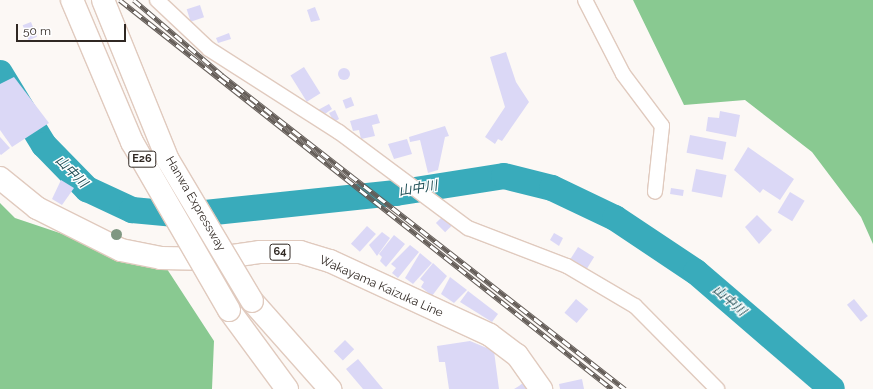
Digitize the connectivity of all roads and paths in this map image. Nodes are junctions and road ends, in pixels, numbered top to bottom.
1 (72, 0) edge
2 (103, 0) edge
3 (157, 0) edge
4 (585, 0) edge
5 (0, 178) edge
6 (655, 192) dead end
7 (252, 301) junction
8 (287, 389) edge
9 (320, 389) edge
10 (330, 389) edge
11 (541, 389) edge
12 (717, 389) edge

1 - 8 main road, Hanwa Expressway / E26, bridge
2 - 7 main road, Hanwa Expressway / E26, bridge
3 - 12 street
4 - 6 street
5 - 11 main road, Wakayama Kaizuka Line / 64
7 - 9 main road, Hanwa Expressway / E26
7 - 10 main road

